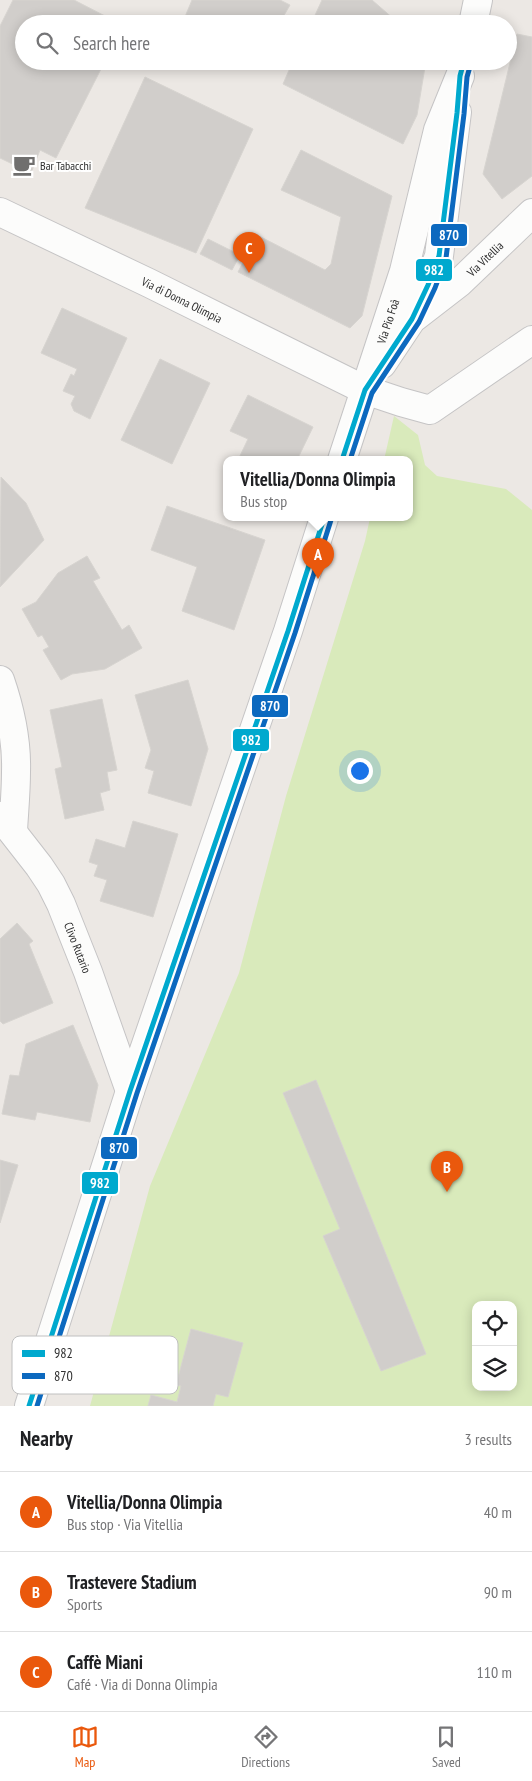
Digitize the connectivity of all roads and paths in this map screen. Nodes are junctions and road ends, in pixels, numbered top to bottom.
1 (478, 0) edge
2 (475, 15) edge
3 (462, 70) edge
4 (0, 212) edge
5 (532, 213) edge
6 (401, 316) junction
7 (532, 340) edge
8 (365, 390) junction
9 (343, 456) edge
10 (323, 521) edge
11 (0, 680) edge
12 (6, 824) edge
13 (130, 1091) junction
14 (51, 1336) edge
15 (33, 1394) edge
16 (29, 1406) edge

1 - 2 street
3 - 6 street, Via Pio Foà
4 - 8 street, Via di Donna Olimpia
5 - 6 street, Via Vitellia
6 - 8 street, Via Pio Foà
7 - 8 street, Via di Donna Olimpia
8 - 9 street
10 - 13 street
11 - 12 street
12 - 13 street, Clivo Rutario
13 - 14 street
15 - 16 street

